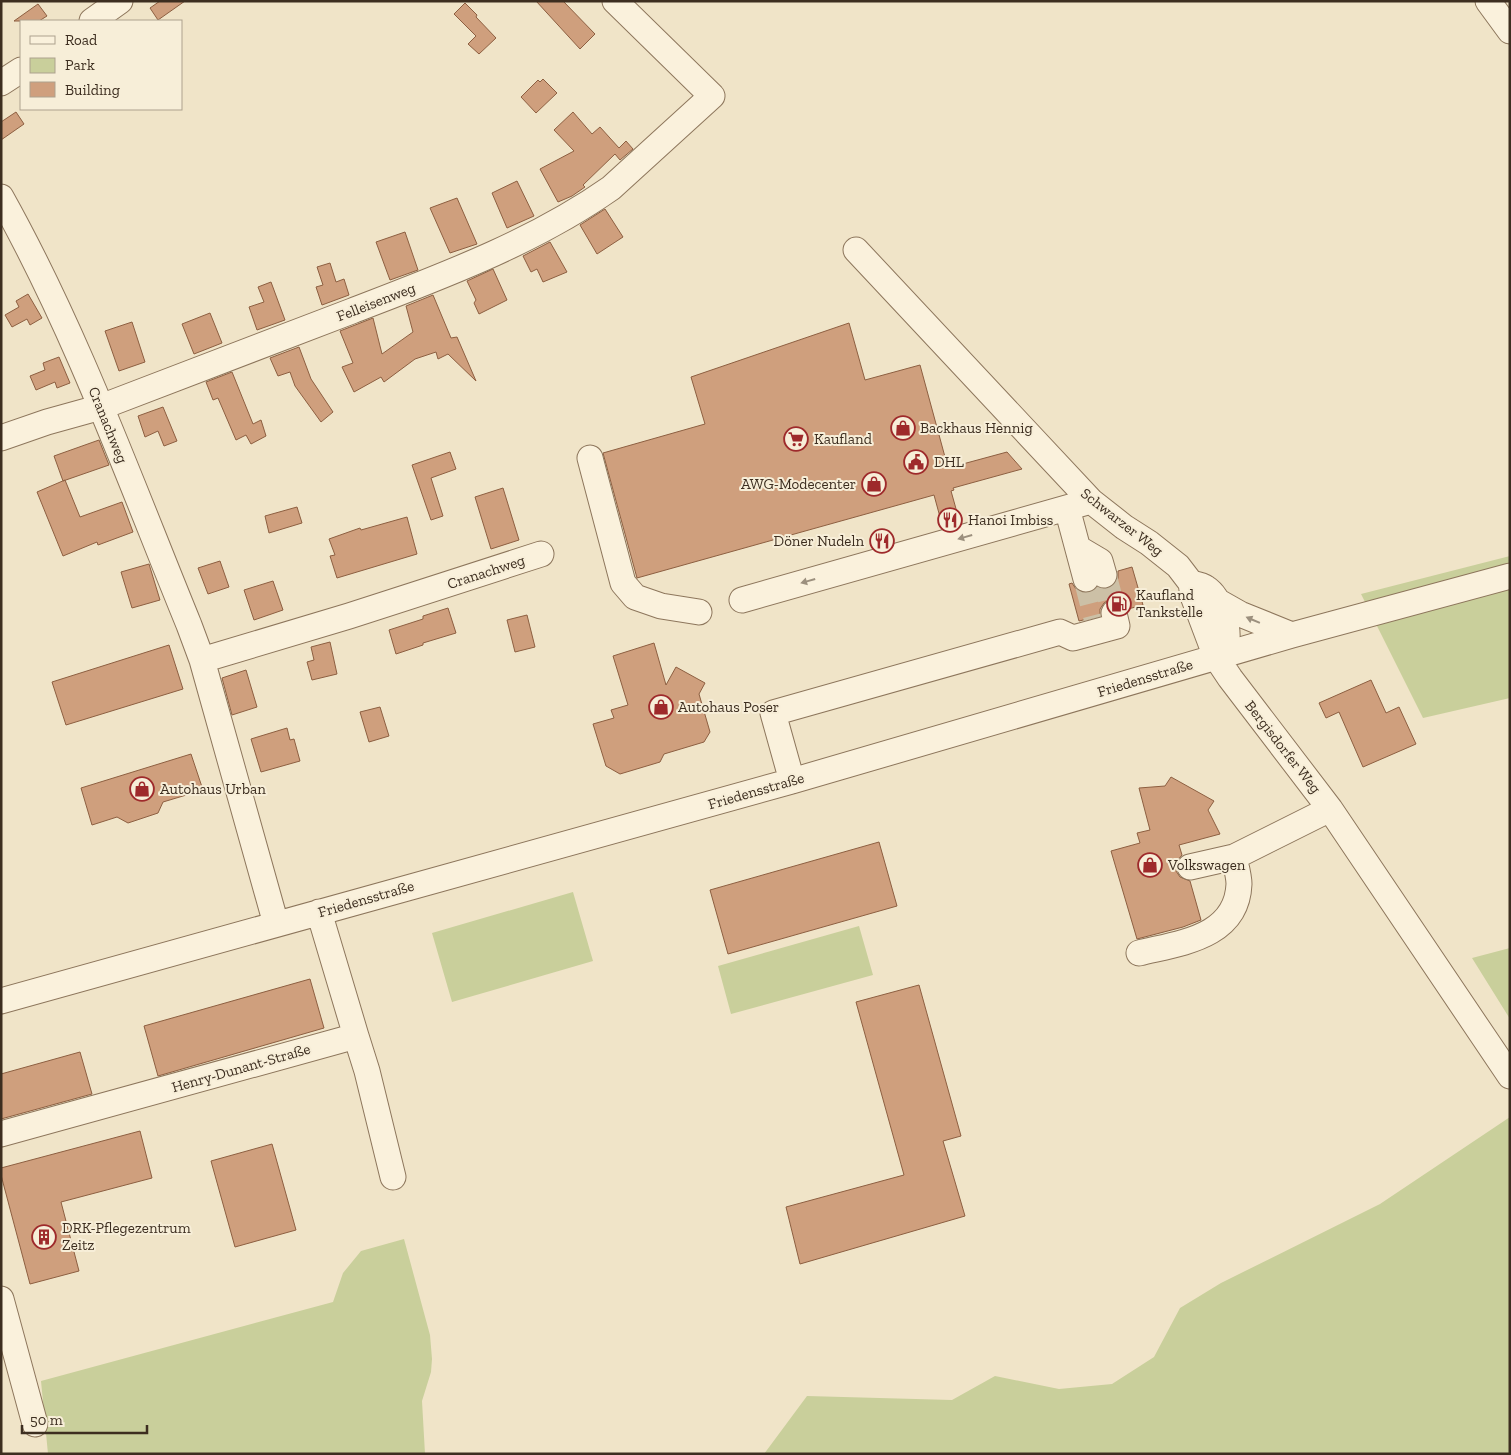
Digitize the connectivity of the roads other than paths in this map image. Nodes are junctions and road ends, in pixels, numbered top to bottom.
1 (120, 1) edge
2 (615, 1) edge
3 (1488, 1) edge
4 (93, 20) edge
5 (1510, 31) edge
6 (20, 71) edge
7 (1, 83) edge
8 (1, 197) edge
9 (856, 250) dead end
10 (101, 406) junction
11 (1, 438) edge
12 (590, 458) dead end
13 (1091, 501) junction
14 (1067, 508) junction
15 (541, 554) dead end
16 (1510, 576) edge
17 (1095, 577) tunnel mouth
18 (1191, 583) junction
19 (742, 600) dead end
20 (1217, 601) junction
21 (699, 612) dead end
22 (1103, 621) dead end
23 (1292, 635) junction
24 (1216, 657) junction
25 (202, 660) junction
26 (792, 781) junction
27 (1330, 809) junction
28 (1234, 857) junction
29 (1190, 867) dead end
30 (319, 912) junction
31 (276, 924) junction
32 (1139, 953) dead end
33 (1, 1001) edge
34 (356, 1036) junction
35 (1510, 1076) edge
36 (1, 1134) edge
37 (393, 1177) dead end
38 (1, 1299) edge
39 (35, 1424) dead end

1 - 4 street
2 - 10 street, Felleisenweg
3 - 5 street
6 - 7 street
8 - 10 street, Cranachweg
9 - 13 street, Schwarzer Weg
10 - 11 street, Felleisenweg
10 - 25 street, Cranachweg
12 - 21 street
13 - 14 street
13 - 18 street, Schwarzer Weg
14 - 17 street
14 -> 19 street
15 - 25 street, Cranachweg
16 - 23 street, Friedensstraße
18 - 20 street
18 - 24 street, Schwarzer Weg
23 -> 20 street
20 - 24 street
22 - 26 street
23 - 24 street, Friedensstraße
24 - 26 street, Friedensstraße
24 - 27 street, Bergisdorfer Weg
25 - 31 street, Cranachweg
26 - 30 street, Friedensstraße
27 - 28 street
27 - 35 street, Bergisdorfer Weg
28 - 29 street
28 - 32 street
30 - 31 street, Friedensstraße
30 - 34 street
31 - 33 street, Friedensstraße
34 - 36 street, Henry-Dunant-Straße
34 - 37 street
38 - 39 street

